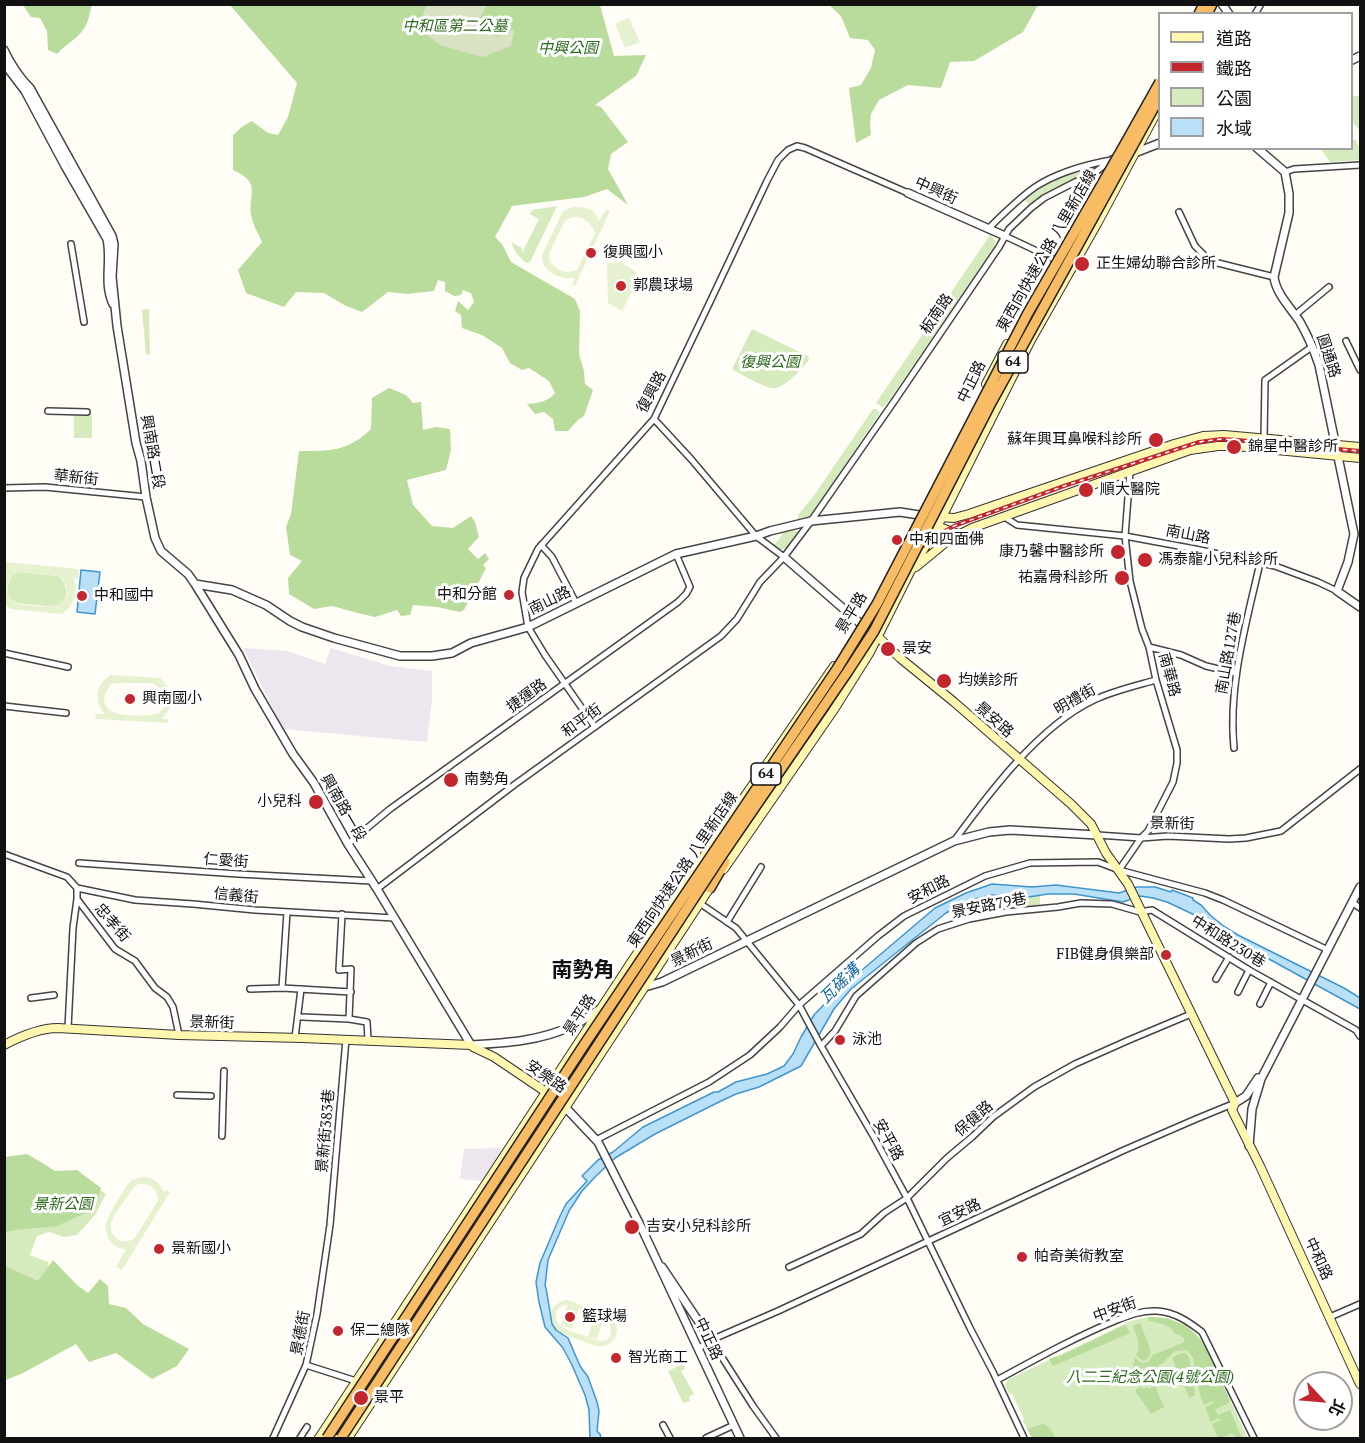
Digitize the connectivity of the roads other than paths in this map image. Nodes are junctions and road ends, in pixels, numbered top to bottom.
1 (4, 50) edge
2 (4, 55) edge
3 (1158, 78) edge
4 (1158, 86) edge
5 (1158, 95) edge
6 (1158, 100) edge
7 (1158, 110) edge
8 (1158, 144) edge
9 (788, 150) joint
10 (1259, 150) edge
11 (1135, 154) junction
12 (1123, 156) junction
13 (1112, 159) junction
14 (1360, 165) edge
15 (1285, 172) junction
16 (908, 193) joint
17 (1179, 212) dead end
18 (988, 228) junction
19 (1005, 236) junction
20 (71, 244) dead end
21 (1054, 259) junction
22 (1063, 263) junction
23 (1071, 267) junction
24 (1275, 278) junction
25 (1329, 287) dead end
26 (115, 309) junction
27 (1295, 315) junction
28 (84, 322) dead end
29 (1346, 341) dead end
30 (1313, 346) junction
31 (1360, 370) edge
32 (48, 411) dead end
33 (87, 412) dead end
34 (654, 418) junction
35 (1264, 438) junction
36 (1336, 445) junction
37 (1360, 447) edge
38 (1338, 456) junction
39 (1360, 458) edge
40 (1130, 472) junction
41 (4, 488) edge
42 (146, 497) junction
43 (1015, 512) junction
44 (1003, 516) junction
45 (924, 517) junction
46 (941, 518) junction
47 (812, 520) junction
48 (1022, 526) junction
49 (937, 527) junction
50 (958, 534) junction
51 (756, 536) junction
52 (1125, 536) junction
53 (541, 545) junction
54 (676, 554) junction
55 (920, 555) junction
56 (784, 556) junction
57 (1260, 563) junction
58 (910, 572) junction
59 (195, 584) junction
60 (1337, 591) junction
61 (576, 603) junction
62 (1360, 607) edge
63 (861, 624) junction
64 (528, 627) junction
65 (875, 634) junction
66 (1149, 647) junction
67 (4, 653) edge
68 (68, 667) dead end
69 (1236, 673) junction
70 (1156, 680) junction
71 (564, 684) junction
72 (4, 706) edge
73 (66, 713) dead end
74 (595, 727) junction
75 (1234, 748) dead end
76 (1019, 760) junction
77 (1360, 769) edge
78 (1097, 835) junction
79 (1141, 838) junction
80 (954, 842) junction
81 (348, 844) junction
82 (4, 854) edge
83 (79, 863) dead end
84 (761, 867) dead end
85 (1119, 870) junction
86 (372, 881) junction
87 (1360, 886) edge
88 (77, 888) junction
89 (710, 888) junction
90 (377, 889) junction
91 (681, 891) junction
92 (77, 899) junction
93 (1352, 902) junction
94 (699, 903) junction
95 (1360, 908) edge
96 (287, 912) junction
97 (1140, 912) junction
98 (342, 914) junction
99 (394, 918) junction
100 (727, 922) junction
101 (747, 941) junction
102 (1328, 950) junction
103 (1229, 957) junction
104 (1249, 970) junction
105 (1216, 978) dead end
106 (1271, 982) junction
107 (645, 987) junction
108 (250, 988) dead end
109 (282, 988) junction
110 (301, 989) junction
111 (351, 992) junction
112 (1238, 992) dead end
113 (54, 995) dead end
114 (31, 998) dead end
115 (1302, 999) junction
116 (1260, 1004) dead end
117 (799, 1005) junction
118 (600, 1009) junction
119 (1191, 1014) junction
120 (302, 1017) dead end
121 (349, 1019) junction
122 (69, 1028) junction
123 (179, 1035) junction
124 (1360, 1036) edge
125 (296, 1038) junction
126 (346, 1039) junction
127 (368, 1040) junction
128 (820, 1044) junction
129 (4, 1045) edge
130 (471, 1045) junction
131 (1273, 1056) junction
132 (224, 1071) dead end
133 (1262, 1079) junction
134 (546, 1092) junction
135 (177, 1095) dead end
136 (211, 1096) dead end
137 (1235, 1103) junction
138 (566, 1107) junction
139 (222, 1136) dead end
140 (597, 1141) junction
141 (1250, 1146) junction
142 (907, 1198) junction
143 (330, 1225) joint
144 (928, 1241) junction
145 (652, 1251) joint
146 (656, 1260) junction
147 (789, 1267) dead end
148 (1360, 1304) edge
149 (1330, 1317) junction
150 (711, 1340) junction
151 (698, 1349) junction
152 (306, 1365) junction
153 (997, 1380) junction
154 (356, 1381) junction
155 (1360, 1384) edge
156 (663, 1425) dead end
157 (734, 1425) junction
158 (307, 1426) dead end
159 (273, 1438) edge
160 (300, 1438) edge
161 (319, 1438) edge
162 (327, 1438) edge
163 (341, 1438) edge
164 (348, 1438) edge
165 (670, 1438) edge
166 (705, 1438) edge
167 (740, 1438) edge
168 (776, 1438) edge
169 (1024, 1438) edge
170 (1254, 1438) edge

1 - 26 street, 興南路二段
2 - 26 street, 興南路二段
3 - 13 main road, 中正路
4 - 162 highway, 東西向快速公路 八里新店線 / 64, bridge
5 - 12 main road, 中正路
6 - 65 highway, 東西向快速公路 八里新店線 / 64, bridge
7 - 11 main road
8 - 11 street, 板南路
9 - 16 street, 中興街
9 - 34 street, 復興路
10 - 15 street
11 - 12 street, 板南路
11 - 23 main road
12 - 13 street, 板南路
12 - 22 main road, 中正路
13 - 18 street
13 - 19 street, 板南路
13 - 21 main road, 中正路
14 - 15 street
15 - 24 street
16 - 18 street, 中興街
17 - 24 street
18 - 19 street, 中興街
19 - 21 street, 中興街
19 - 47 street, 板南路
20 - 28 street
21 - 22 street, 中興街
21 - 45 main road, 中正路
22 - 23 street, 中興街
22 - 45 main road, 中正路
23 - 46 main road
24 - 27 street, 圓通路
25 - 27 street
26 - 42 street, 興南路二段
27 - 30 street, 圓通路
29 - 31 street
30 - 35 street
30 - 36 street, 圓通路
32 - 33 street
34 - 51 street, 景安路
34 - 53 street, 復興路
35 - 36 main road
35 - 46 main road
36 - 37 main road
36 - 38 street, 圓通路
38 - 39 main road
38 - 40 main road
38 - 60 street, 圓通路
40 - 43 main road
40 - 52 street, 南華路
41 - 42 street, 華新街
42 - 59 street, 興南路二段
43 - 44 main road
43 - 48 street
44 - 48 street, 南山路
44 - 50 main road
45 - 46 main road
45 - 47 street, 南山路
45 - 49 main road
45 - 55 main road, 中正路
45 - 63 main road, 景平路
46 - 49 main road, 景平路
47 - 51 street, 南山路
47 - 56 street, 板南路
48 - 52 street, 南山路
49 - 50 main road
49 - 55 main road, 景平路
50 - 58 main road
51 - 54 street, 南山路
51 - 56 street, 景安路
52 - 57 street, 南山路
52 - 66 street, 南華路
53 - 61 street
53 - 64 street, 復興路
54 - 61 street, 南山路
54 - 71 street, 捷運路
55 - 58 main road, 景平路
56 - 63 street, 景安路
56 - 74 street, 和平街
57 - 60 street, 南山路
57 - 69 street, 南山路127巷
58 - 65 main road, 景平路
59 - 64 street, 南山路
59 - 81 street, 興南路一段
60 - 62 street, 南山路
61 - 64 street, 南山路
63 - 65 main road, 景安路
63 - 91 main road, 景平路
64 - 71 street
65 - 76 main road, 景安路
65 - 89 highway, bridge
65 - 89 main road, 景平路
65 - 94 main road, 景平路
65 - 163 highway, 東西向快速公路 八里新店線 / 64, bridge
66 - 69 street
66 - 70 street, 南華路
67 - 68 street
69 - 75 street, 南山路127巷
70 - 76 street, 明禮街
70 - 79 street, 南華路
71 - 74 street
71 - 81 street, 捷運路
72 - 73 street
74 - 90 street, 和平街
76 - 78 main road, 景安路
76 - 80 street, 明禮街
77 - 79 street, 景新街
78 - 79 street, 景新街
78 - 80 street, 景新街
78 - 85 main road, 景安路
79 - 85 street, 南華路
80 - 101 street, 景新街
81 - 86 street, 興南路一段
82 - 88 street
83 - 86 street, 仁愛街
84 - 100 street
85 - 97 main road, 景安路
85 - 102 street, 安和路
85 - 117 street, 安和路
86 - 90 street, 興南路一段
87 - 93 street, 中和路
88 - 92 street, 忠孝街
88 - 96 street, 信義街
89 - 94 main road, 景平路
90 - 99 street, 興南路一段
91 - 94 street, 安平路
91 - 118 main road, 景平路
92 - 122 street
92 - 123 street, 忠孝街
93 - 95 street
93 - 102 street, 中和路
94 - 100 street, 安平路
94 - 107 main road, 景平路
96 - 98 street, 信義街
96 - 109 street
97 - 103 street, 中和路230巷
97 - 119 main road, 景安路
97 - 128 street, 景安路79巷
98 - 99 street, 信義街
98 - 111 street
99 - 130 street, 興南路一段
100 - 101 street, 安平路
101 - 107 street, 景新街
101 - 117 street, 安平路
102 - 115 street, 中和路
103 - 104 street, 中和路230巷
103 - 105 street
104 - 106 street, 中和路230巷
104 - 112 street
106 - 115 street, 中和路230巷
106 - 116 street
107 - 118 main road, 景新街
107 - 138 main road, 景平路
108 - 109 street
109 - 110 street
110 - 111 street
110 - 125 street
111 - 121 street
113 - 114 street
115 - 124 street, 中和路230巷
115 - 131 street, 中和路
117 - 128 street, 安平路
117 - 140 street, 安和路
118 - 130 street, 景新街
118 - 134 main road, 景平路
119 - 137 main road, 景安路
119 - 142 street, 保健路
120 - 121 street
121 - 127 street
122 - 123 main road, 景新街
122 - 129 main road, 景新街
123 - 125 main road, 景新街
125 - 126 main road, 景新街
126 - 127 main road, 景新街
126 - 143 street, 景新街383巷
127 - 130 main road, 景新街
128 - 142 street, 安平路
130 - 134 main road, 安樂路
131 - 133 street, 中和路
131 - 137 street
132 - 139 street
133 - 137 street, 中和路
133 - 141 street, 中和路
134 - 138 street, 安樂路
134 - 154 main road, 景平路
135 - 136 street
137 - 141 main road, 中和路
137 - 144 street, 宜安路
138 - 140 street, 安樂路
138 - 164 main road, 景平路
140 - 145 street, 安樂路
141 - 149 main road, 中和路
142 - 144 street, 安平路
142 - 147 street, 保健路
143 - 152 street, 景德街
144 - 150 street, 宜安路
144 - 153 street, 安平路
145 - 146 street, 中正路
146 - 150 street
146 - 151 street, 中正路
148 - 149 street
149 - 155 main road, 中和路
150 - 151 street, 宜安路
150 - 168 street
151 - 157 street, 中正路
152 - 154 street
152 - 159 street, 景德街
153 - 169 street, 安平路
153 - 170 street, 中安街
154 - 161 main road, 景平路
156 - 165 street
157 - 166 street
157 - 167 street, 中正路
158 - 160 street

